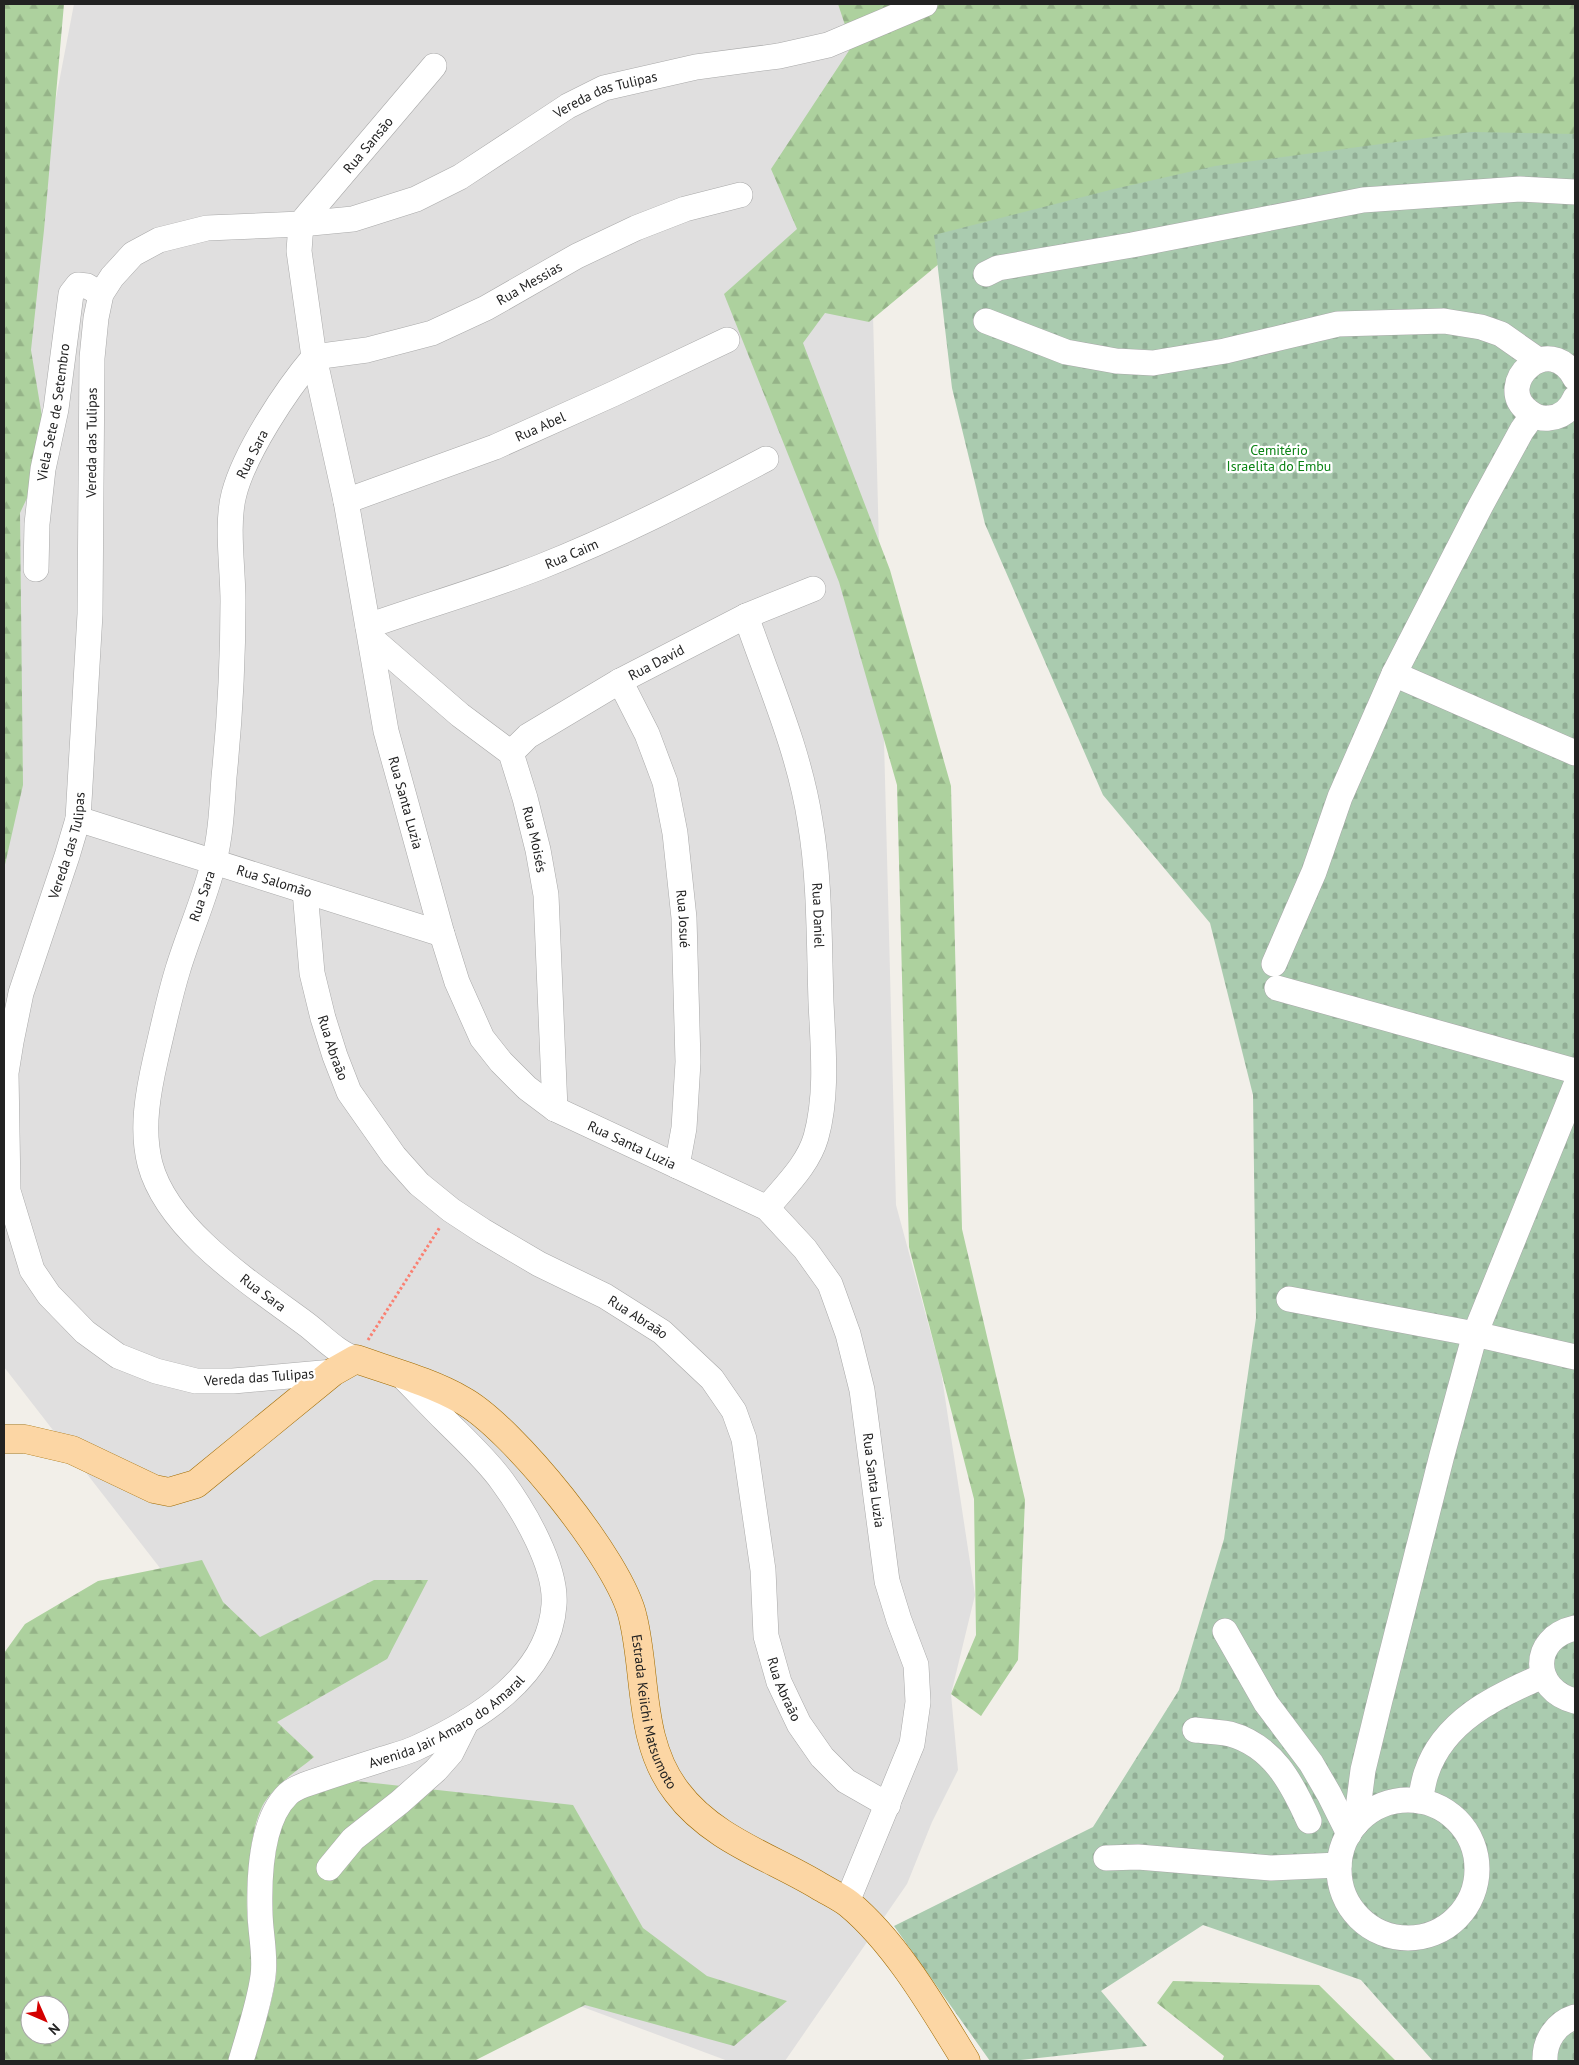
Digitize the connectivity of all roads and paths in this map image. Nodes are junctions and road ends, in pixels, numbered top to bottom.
1 (925, 4) edge
2 (434, 66) dead end
3 (1575, 192) edge
4 (740, 195) dead end
5 (301, 224) junction
6 (986, 274) dead end
7 (101, 294) junction
8 (986, 321) dead end
9 (727, 340) dead end
10 (314, 357) junction
11 (1538, 360) junction
12 (1575, 378) edge
13 (1575, 398) edge
14 (1533, 415) junction
15 (766, 459) dead end
16 (346, 501) junction
17 (36, 569) dead end
18 (813, 590) dead end
19 (746, 616) junction
20 (369, 632) junction
21 (1394, 674) junction
22 (620, 681) junction
23 (511, 753) junction
24 (1575, 753) edge
25 (78, 819) junction
26 (214, 861) junction
27 (305, 891) junction
28 (442, 934) junction
29 (1575, 1071) edge
30 (1575, 1087) edge
31 (555, 1109) junction
32 (677, 1166) junction
33 (767, 1208) junction
34 (451, 1210) junction
35 (1289, 1299) dead end
36 (1476, 1334) junction
37 (1575, 1357) edge
38 (345, 1365) junction
39 (400, 1374) junction
40 (4, 1438) edge
41 (1575, 1628) edge
42 (1226, 1631) dead end
43 (1543, 1676) junction
44 (1575, 1701) edge
45 (467, 1721) junction
46 (1195, 1730) dead end
47 (1420, 1801) junction
48 (888, 1806) junction
49 (1309, 1821) dead end
50 (1352, 1829) junction
51 (1106, 1858) dead end
52 (1338, 1865) junction
53 (329, 1868) dead end
54 (847, 1902) junction
55 (1575, 2017) edge
56 (963, 2059) edge
57 (241, 2061) edge
58 (1545, 2061) edge

1 - 5 street, Vereda das Tulipas
2 - 5 street, Rua Sansão
3 - 6 street
4 - 10 street, Rua Messias
5 - 7 street, Vereda das Tulipas
5 - 10 street
7 - 17 street, Viela Sete de Setembro
7 - 25 street, Vereda das Tulipas
8 - 11 street
9 - 16 street, Rua Abel
10 - 16 street, Rua Santa Luzia
10 - 26 street, Rua Sara
11 - 12 street
11 - 14 street
13 - 14 street
14 - 21 street
15 - 20 street, Rua Caim
16 - 20 street, Rua Santa Luzia
18 - 19 street, Rua David
19 - 22 street, Rua David
19 - 33 street, Rua Daniel
20 - 23 street
20 - 28 street, Rua Santa Luzia
21 - 24 street
21 - 29 street
22 - 23 street, Rua David
22 - 32 street, Rua Josué
23 - 31 street, Rua Moisés
25 - 26 street, Rua Salomão
25 - 38 street, Vereda das Tulipas
26 - 27 street, Rua Salomão
26 - 38 street, Rua Sara
27 - 28 street, Rua Salomão
27 - 34 street, Rua Abraão
28 - 31 street, Rua Santa Luzia
30 - 36 street
31 - 32 street, Rua Santa Luzia
32 - 33 street, Rua Santa Luzia
33 - 48 street, Rua Santa Luzia
34 - 38 path
34 - 48 street, Rua Abraão
35 - 36 street
36 - 37 street
36 - 50 street
38 - 39 main road, Estrada Keiichi Matsumoto
38 - 40 main road
39 - 45 street, Avenida Jair Amaro do Amaral
39 - 54 main road, Estrada Keiichi Matsumoto
41 - 43 street
42 - 50 street
43 - 44 street
43 - 47 street
45 - 53 street
45 - 57 street, Avenida Jair Amaro do Amaral
46 - 49 street
47 - 50 street
47 - 52 street
48 - 54 street, Rua Santa Luzia
50 - 52 street
51 - 52 street
54 - 56 main road, Estrada Keiichi Matsumoto
55 - 58 street

